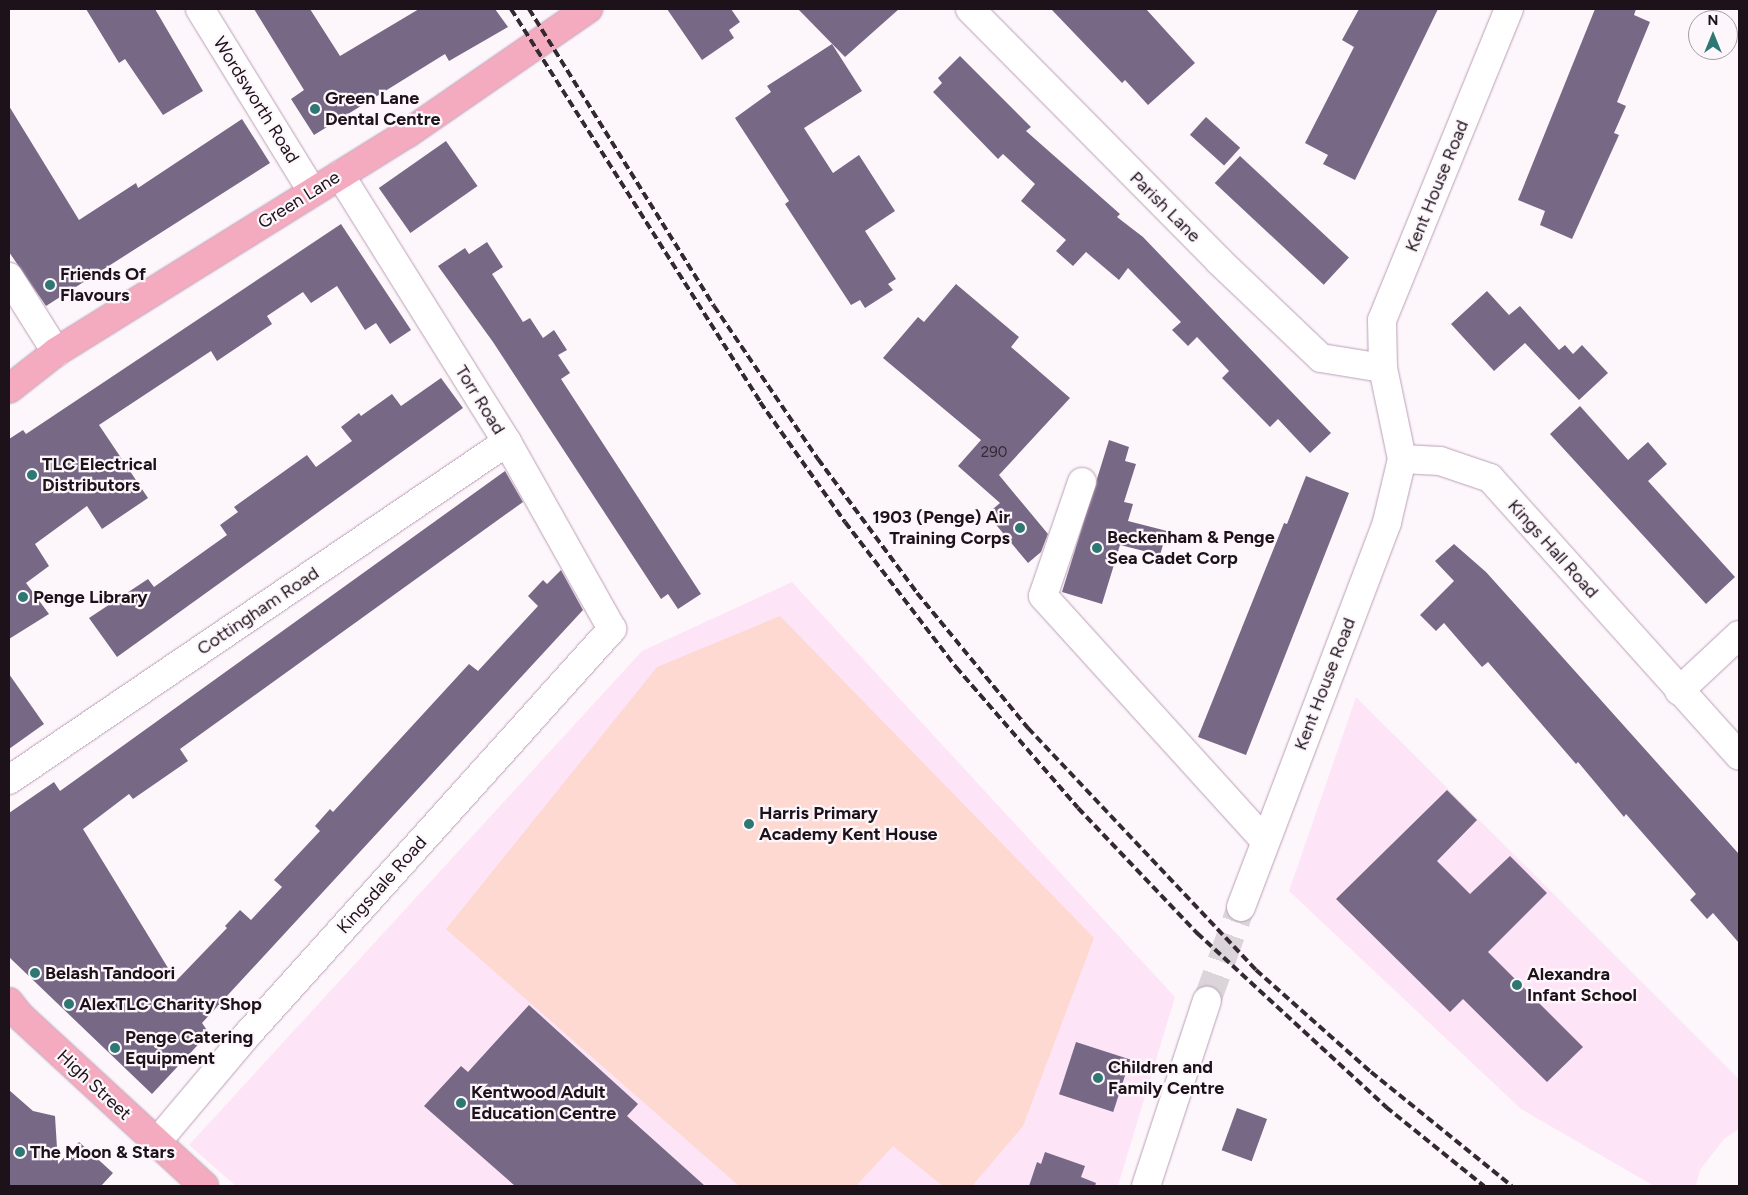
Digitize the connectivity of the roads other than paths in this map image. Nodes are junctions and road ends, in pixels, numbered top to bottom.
1 (200, 9) edge
2 (588, 9) edge
3 (970, 9) edge
4 (1510, 9) edge
5 (340, 175) junction
6 (312, 191) junction
7 (9, 277) edge
8 (56, 352) junction
9 (1383, 368) junction
10 (9, 389) edge
11 (507, 442) junction
12 (1402, 459) junction
13 (1082, 482) dead end
14 (612, 630) joint
15 (1739, 635) edge
16 (1679, 691) junction
17 (1739, 756) edge
18 (9, 780) edge
19 (1265, 841) junction
20 (1241, 907) tunnel mouth
21 (1207, 1001) tunnel mouth
22 (9, 1002) edge
23 (156, 1143) junction
24 (204, 1186) edge
25 (1146, 1186) edge

1 - 6 street, Wordsworth Road
2 - 5 main road, Green Lane
3 - 9 street, Parish Lane
4 - 9 street, Kent House Road
5 - 6 main road, Green Lane
5 - 11 street, Torr Road
6 - 8 main road, Green Lane
7 - 8 street
8 - 10 main road, Green Lane
9 - 12 street
11 - 14 street, Torr Road
11 - 18 street, Cottingham Road
12 - 16 street, Kings Hall Road
12 - 19 street, Kent House Road
13 - 19 street
14 - 23 street, Kingsdale Road
15 - 16 street
16 - 17 street, Kings Hall Road
19 - 20 street, Kent House Road
21 - 25 street
22 - 23 main road, High Street
23 - 24 main road, High Street

